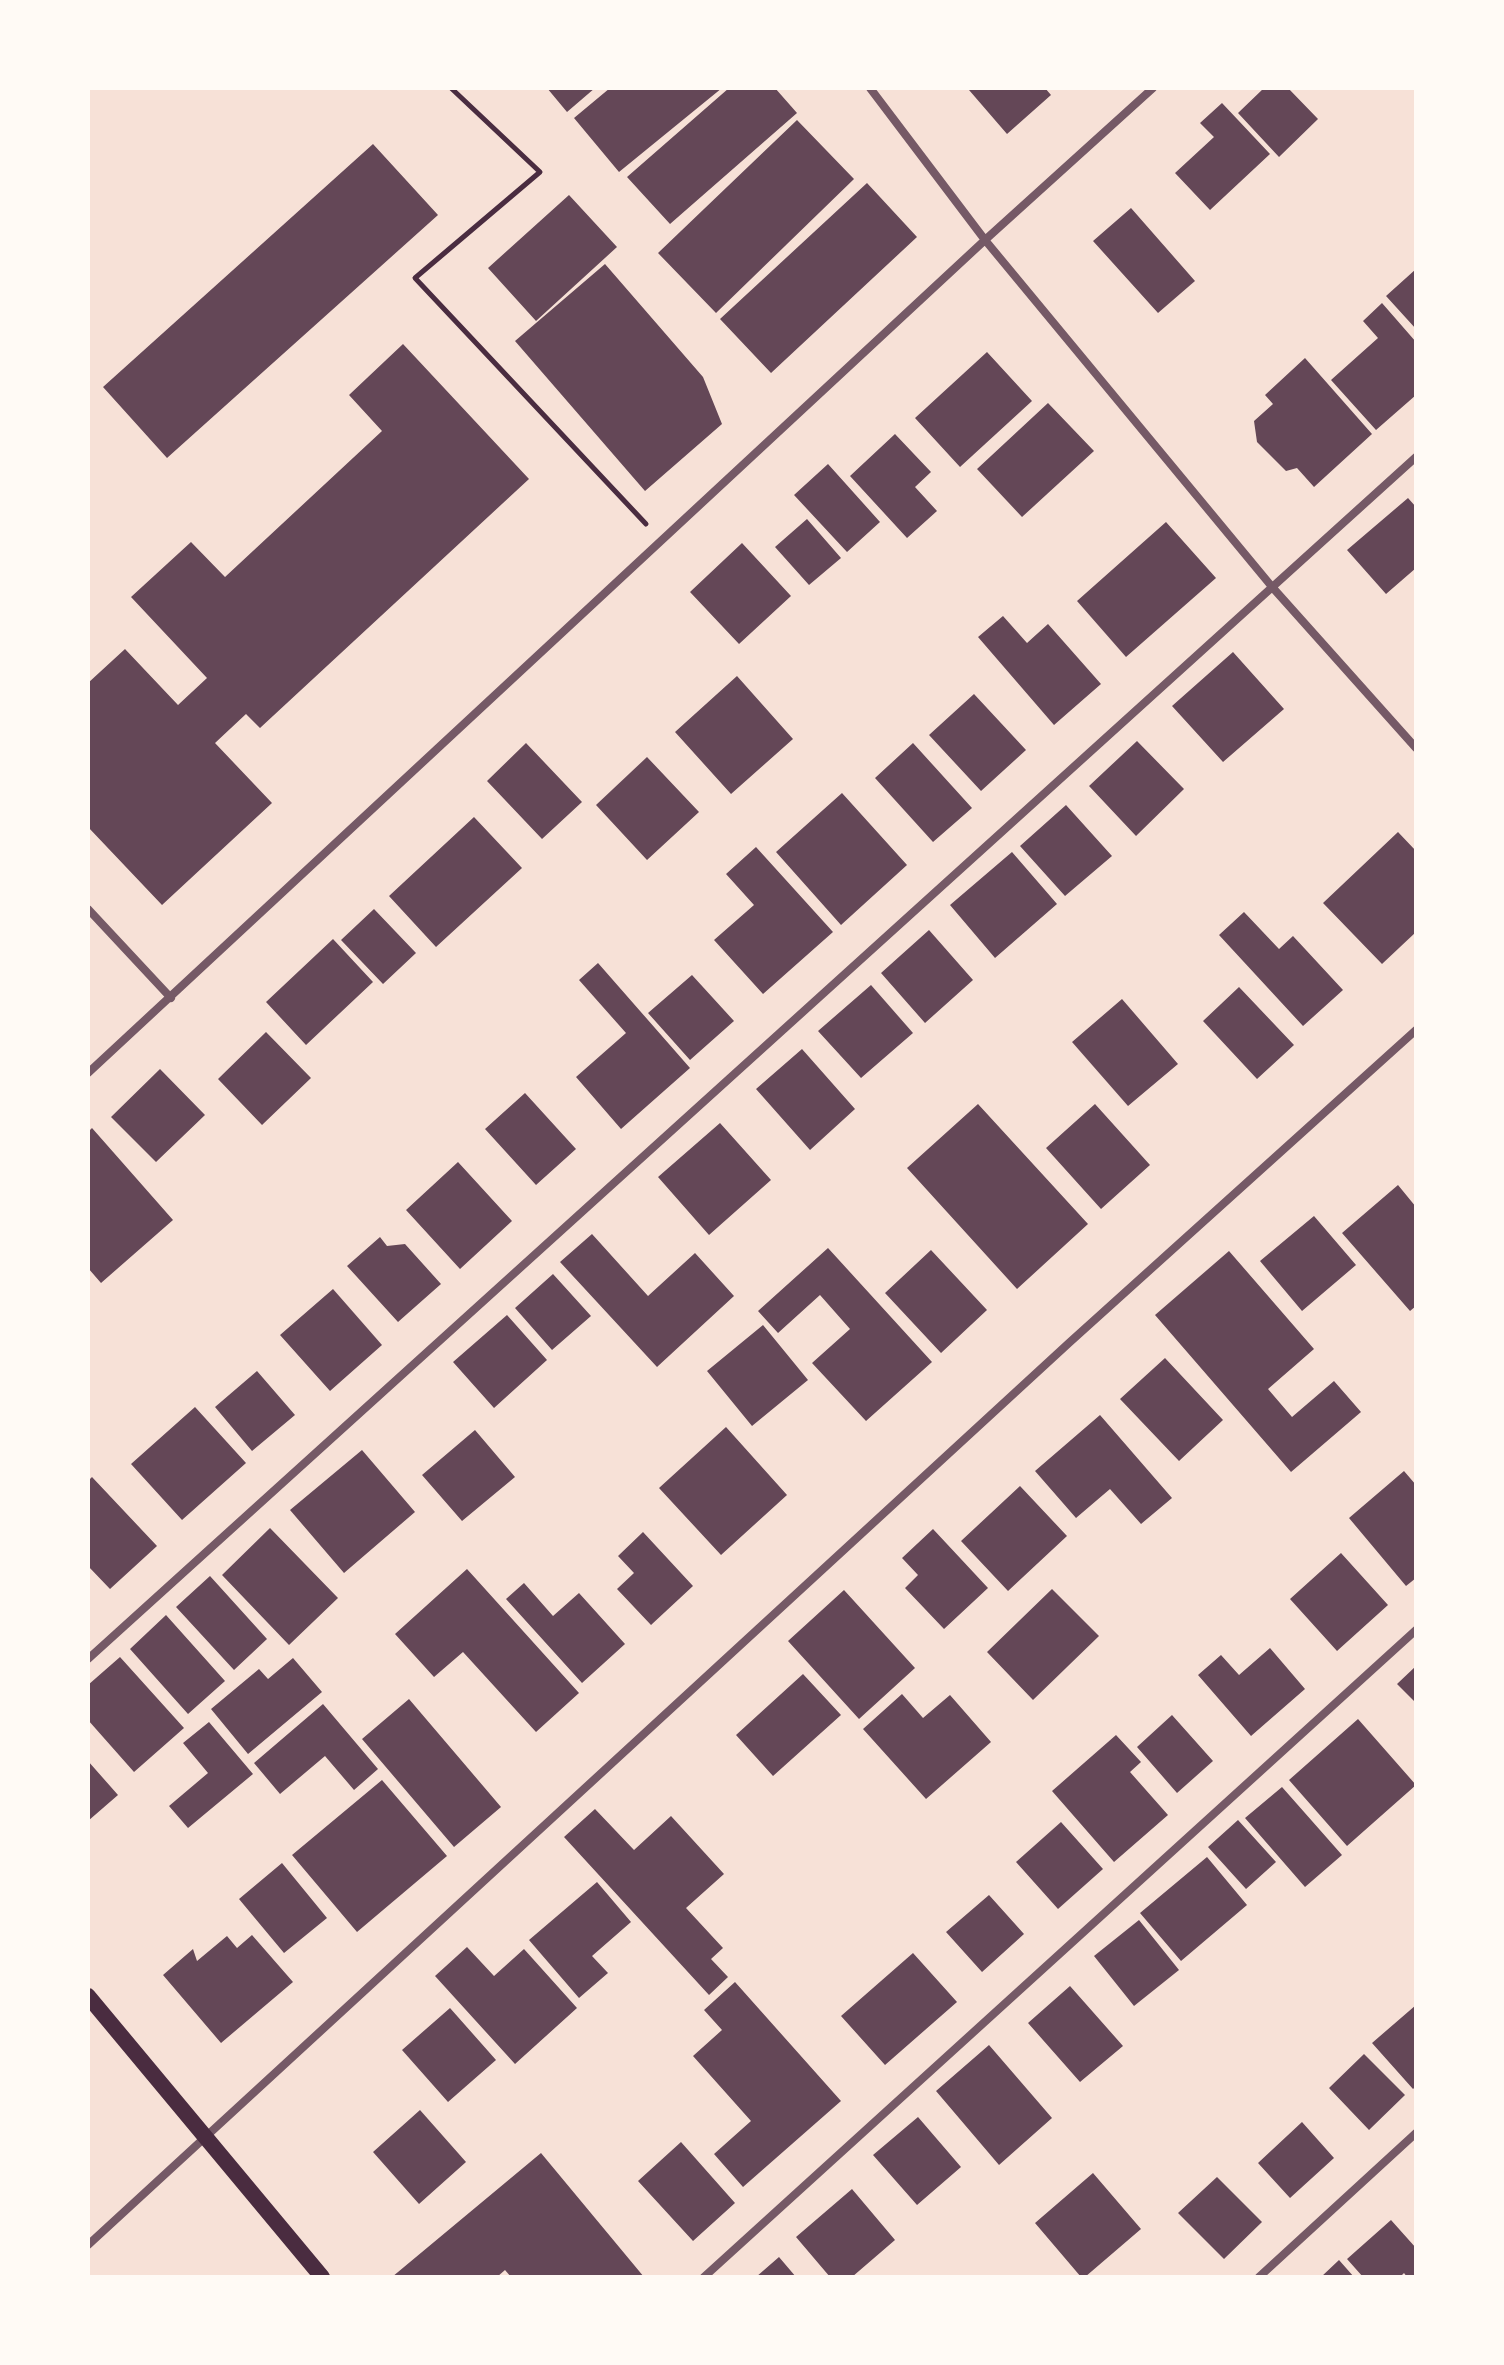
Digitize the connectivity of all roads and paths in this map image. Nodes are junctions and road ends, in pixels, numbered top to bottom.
1 (451, 88) edge
2 (870, 88) edge
3 (1153, 88) edge
4 (985, 240) junction
5 (1416, 457) edge
6 (663, 542) junction
7 (1273, 588) junction
8 (1416, 748) edge
9 (88, 909) edge
10 (171, 998) junction
11 (1416, 1030) edge
12 (88, 1073) edge
13 (1416, 1630) edge
14 (88, 1659) edge
15 (88, 1996) edge
16 (1416, 2133) edge
17 (205, 2136) junction
18 (88, 2245) edge
19 (322, 2277) edge
20 (704, 2277) edge
21 (1259, 2277) edge

1 - 6 path
2 - 4 street
3 - 4 street
4 - 6 street
4 - 7 street
5 - 7 street
6 - 10 street
7 - 8 street
7 - 14 street
9 - 10 street
10 - 12 street
11 - 17 street
13 - 20 street
15 - 17 main road
16 - 21 street
17 - 18 street
17 - 19 main road

